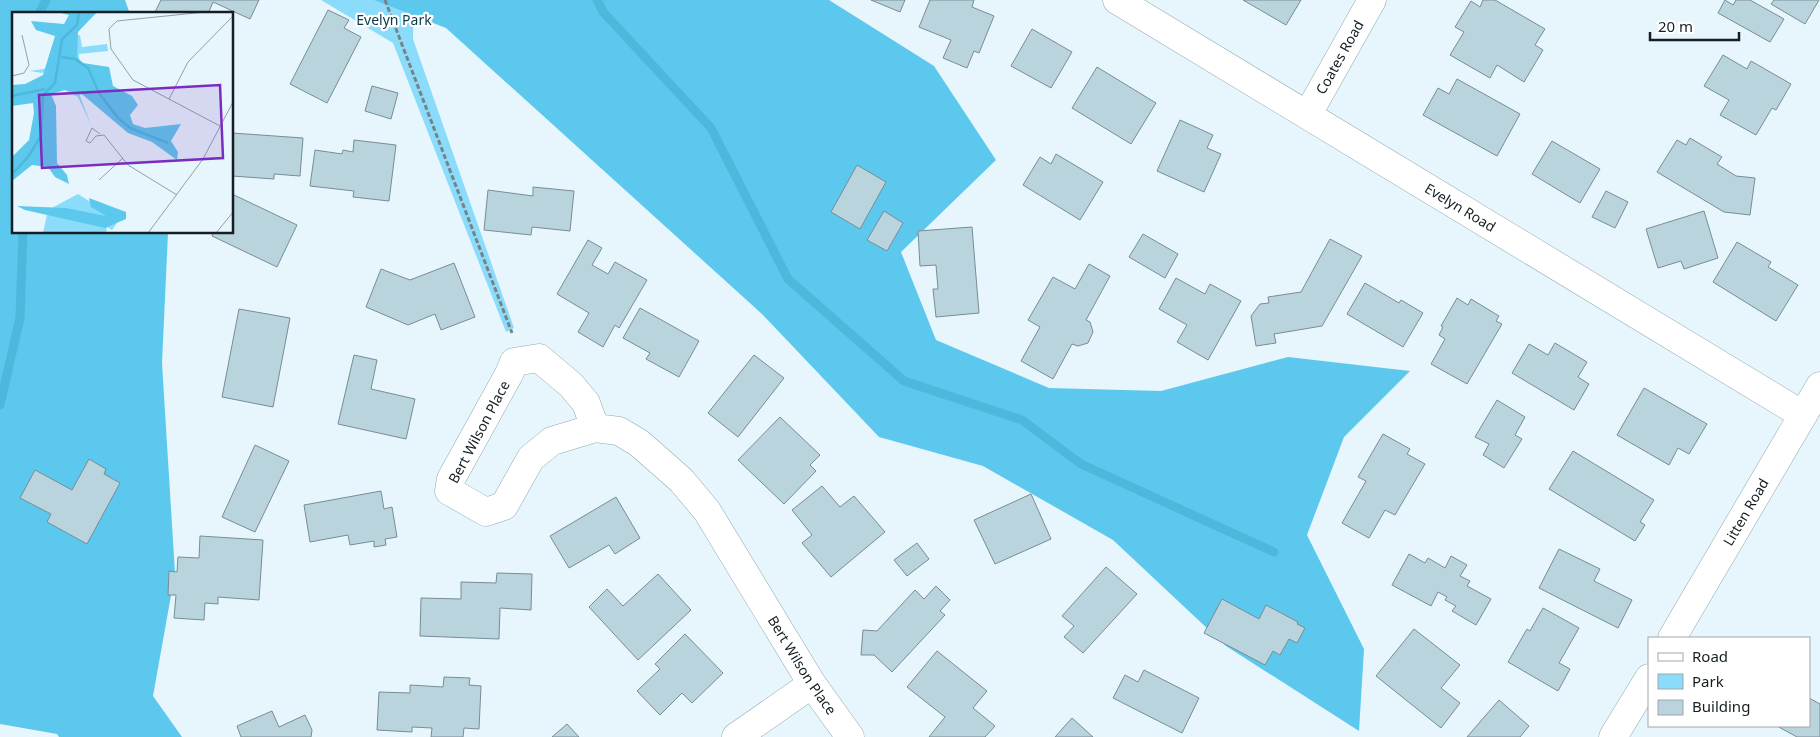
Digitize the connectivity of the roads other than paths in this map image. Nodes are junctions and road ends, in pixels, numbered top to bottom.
1 (1117, 0) edge
2 (1372, 0) edge
3 (1308, 114) junction
4 (1820, 386) edge
5 (1803, 416) junction
6 (595, 428) junction
7 (1673, 637) edge
8 (1648, 680) edge
9 (812, 684) junction
10 (736, 737) edge
11 (850, 737) edge
12 (1613, 737) edge

1 - 3 street, Evelyn Road
2 - 3 street, Coates Road
3 - 5 street, Evelyn Road
4 - 5 street, Litten Road
5 - 7 street, Litten Road
6 - 6 street, Bert Wilson Place
6 - 9 street, Bert Wilson Place
8 - 12 street
9 - 10 street
9 - 11 street, Bert Wilson Place

